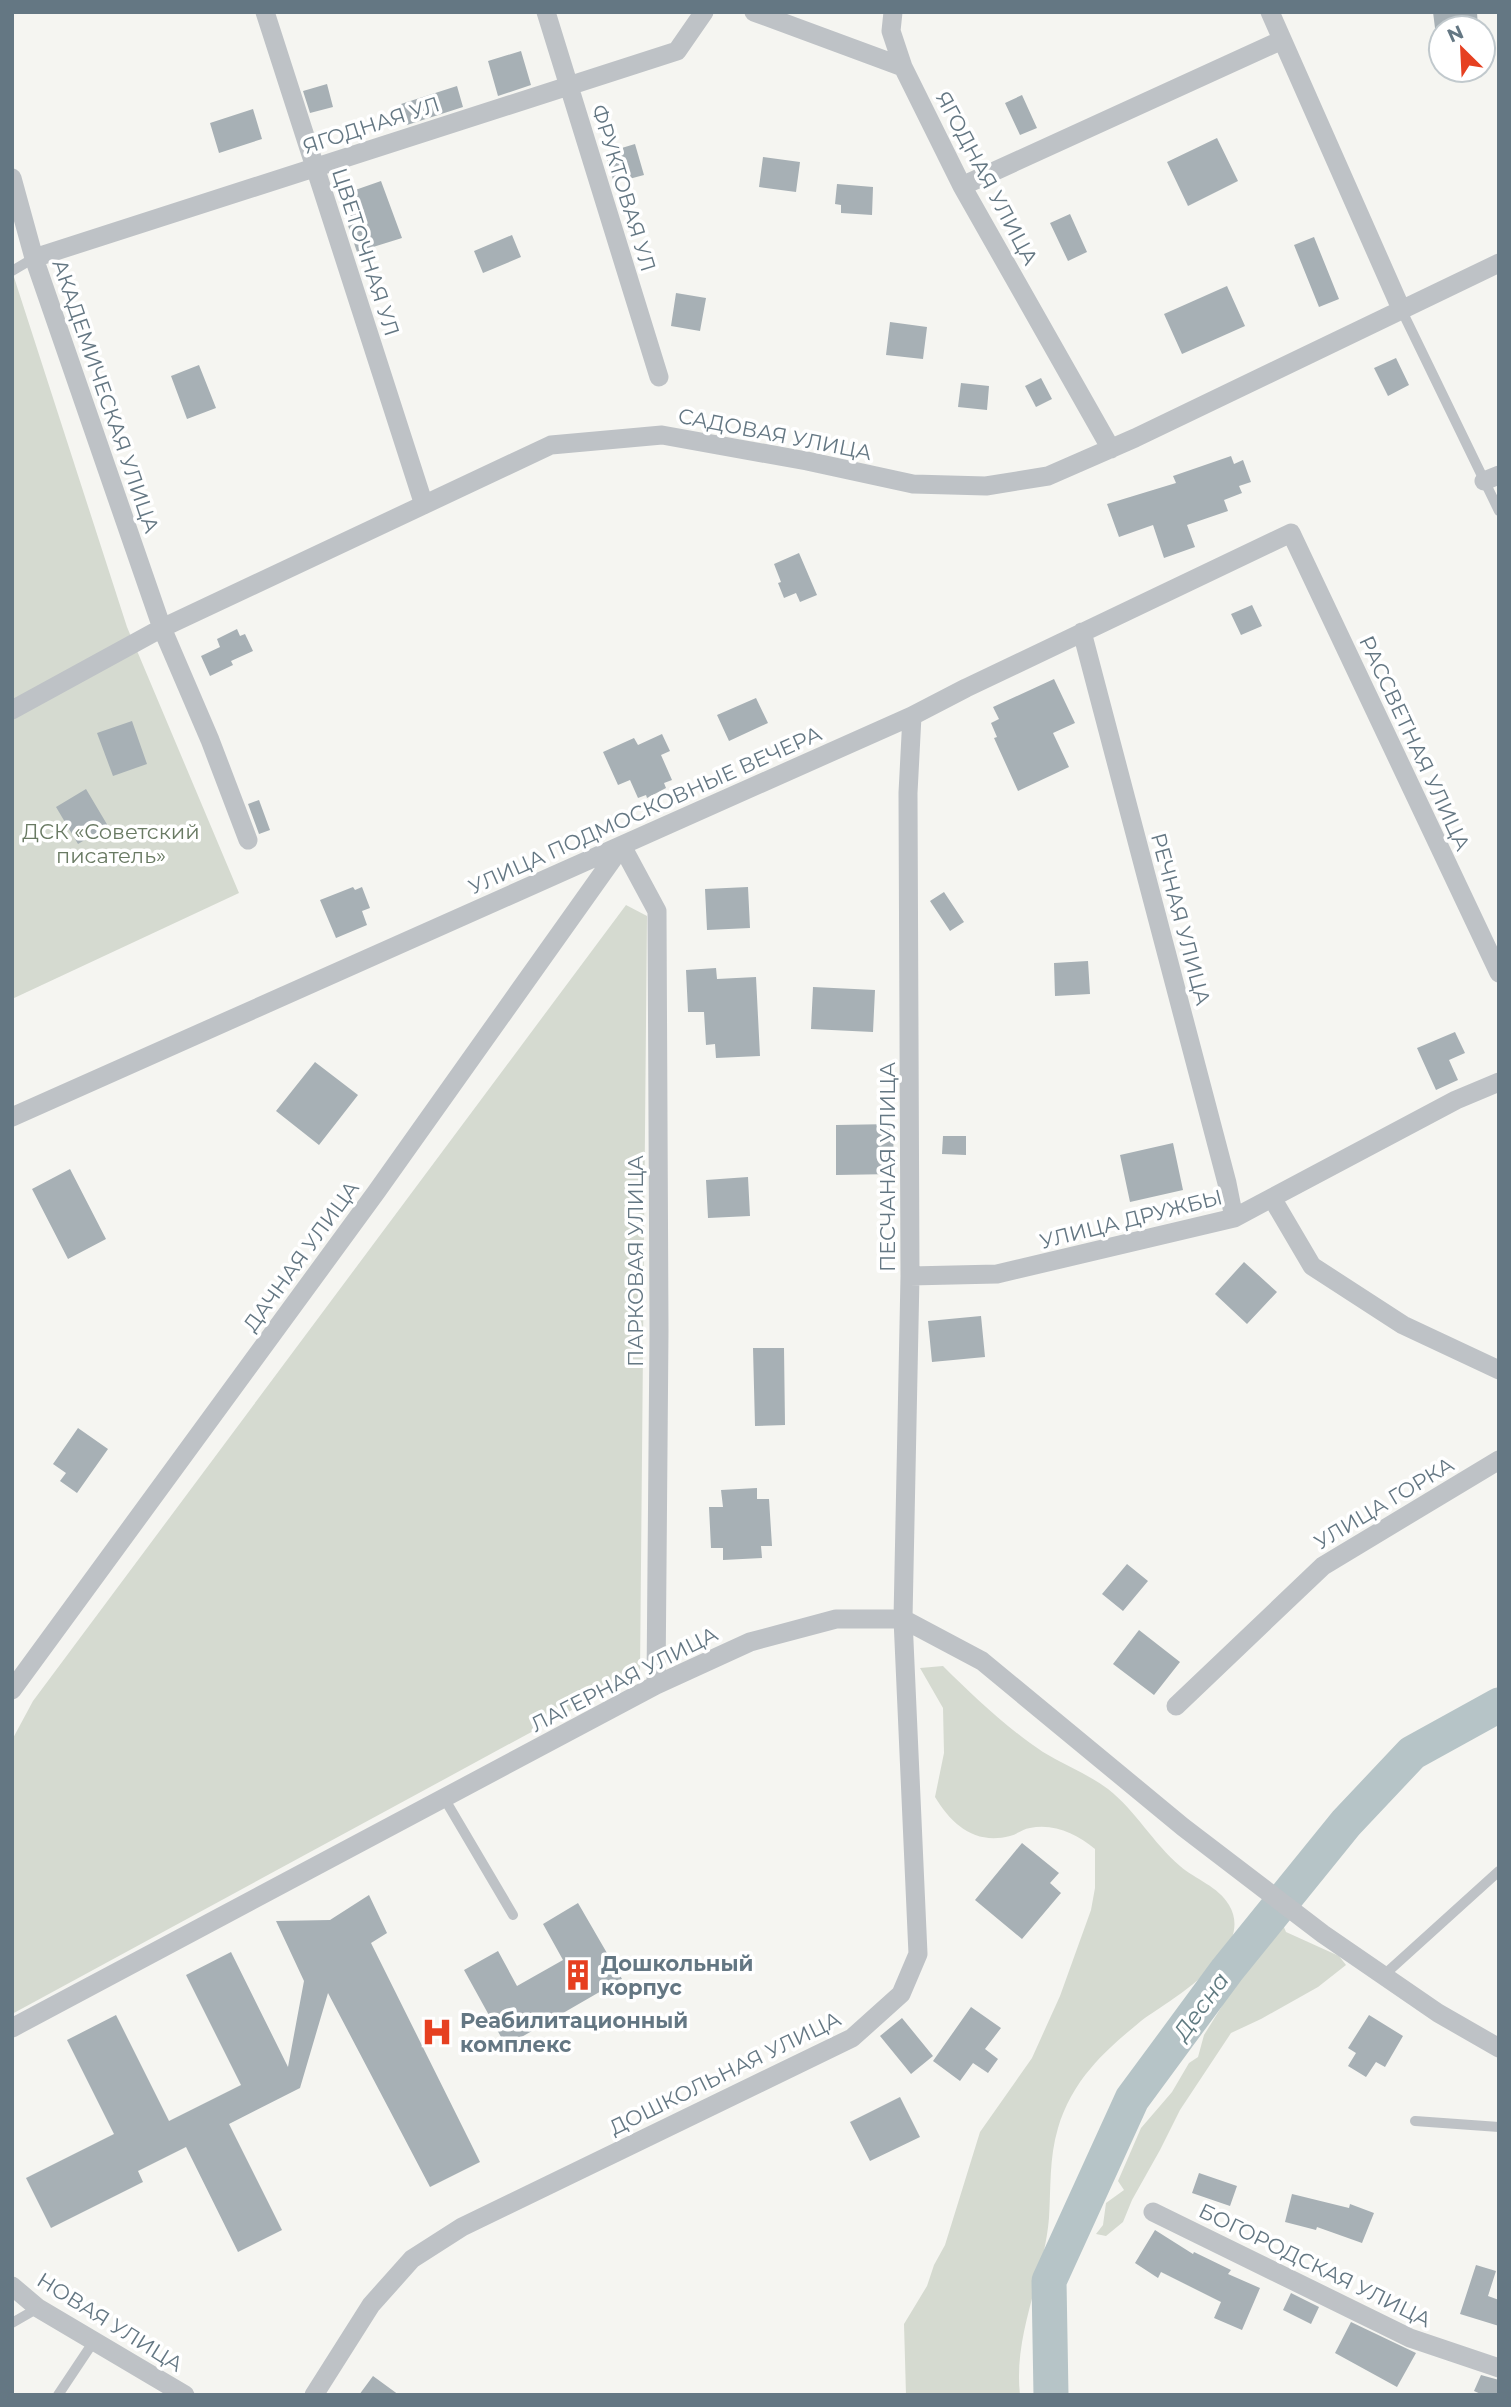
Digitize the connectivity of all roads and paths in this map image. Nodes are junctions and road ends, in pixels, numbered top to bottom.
1 (265, 12) edge
2 (546, 12) edge
3 (704, 12) edge
4 (754, 12) edge
5 (893, 12) edge
6 (1270, 12) edge
7 (1282, 40) junction
8 (903, 67) junction
9 (568, 85) junction
10 (315, 167) junction
11 (12, 178) edge
12 (962, 186) junction
13 (34, 258) junction
14 (1499, 263) edge
15 (12, 271) edge
16 (1402, 311) junction
17 (659, 377) dead end
18 (1111, 449) junction
19 (1492, 478) edge
20 (424, 505) junction
21 (1499, 511) edge
22 (1291, 533) joint
23 (1082, 632) junction
24 (154, 633) junction
25 (12, 710) edge
26 (912, 716) junction
27 (247, 840) dead end
28 (622, 846) junction
29 (1499, 973) edge
30 (1499, 1082) edge
31 (12, 1117) edge
32 (1272, 1198) junction
33 (1234, 1218) junction
34 (910, 1276) junction
35 (1499, 1370) edge
36 (1499, 1460) edge
37 (903, 1619) junction
38 (656, 1685) junction
39 (12, 1690) edge
40 (1176, 1706) dead end
41 (444, 1798) junction
42 (1499, 1871) edge
43 (513, 1915) dead end
44 (1384, 1975) junction
45 (12, 2028) edge
46 (1499, 2048) edge
47 (1416, 2121) dead end
48 (1499, 2127) edge
49 (1153, 2212) dead end
50 (12, 2286) edge
51 (38, 2308) junction
52 (12, 2323) edge
53 (94, 2341) junction
54 (1499, 2368) edge
55 (58, 2395) edge
56 (185, 2395) edge
57 (314, 2395) edge

1 - 10 street, ЦВЕТОЧНАЯ УЛ
2 - 9 street, ФРУКТОВАЯ УЛ
3 - 9 street, ЯГОДНАЯ УЛ
4 - 8 street
5 - 8 street, ЯГОДНАЯ УЛИЦА
6 - 7 street
7 - 12 street
7 - 16 street
8 - 12 street, ЯГОДНАЯ УЛИЦА
9 - 10 street, ЯГОДНАЯ УЛ
9 - 17 street, ФРУКТОВАЯ УЛ
10 - 13 street, ЯГОДНАЯ УЛ
10 - 20 street, ЦВЕТОЧНАЯ УЛ
11 - 13 street, АКАДЕМИЧЕСКАЯ УЛИЦА
12 - 18 street, ЯГОДНАЯ УЛИЦА
13 - 15 lane
13 - 24 street, АКАДЕМИЧЕСКАЯ УЛИЦА
14 - 16 street, САДОВАЯ УЛИЦА
16 - 18 street, САДОВАЯ УЛИЦА
16 - 19 lane
18 - 20 street, САДОВАЯ УЛИЦА
19 - 21 lane
20 - 24 street, САДОВАЯ УЛИЦА
22 - 23 street, УЛИЦА ПОДМОСКОВНЫЕ ВЕЧЕРА
22 - 29 street, РАССВЕТНАЯ УЛИЦА
23 - 26 street, УЛИЦА ПОДМОСКОВНЫЕ ВЕЧЕРА
23 - 33 street, РЕЧНАЯ УЛИЦА
24 - 25 street, САДОВАЯ УЛИЦА
24 - 27 street, АКАДЕМИЧЕСКАЯ УЛИЦА
26 - 28 street, УЛИЦА ПОДМОСКОВНЫЕ ВЕЧЕРА
26 - 34 street, ПЕСЧАНАЯ УЛИЦА
28 - 31 street, УЛИЦА ПОДМОСКОВНЫЕ ВЕЧЕРА
28 - 38 street, ПАРКОВАЯ УЛИЦА
28 - 39 street, ДАЧНАЯ УЛИЦА
30 - 32 street, УЛИЦА ДРУЖБЫ
32 - 33 street, УЛИЦА ДРУЖБЫ
32 - 35 street
33 - 34 street, УЛИЦА ДРУЖБЫ
34 - 37 street, ПЕСЧАНАЯ УЛИЦА
36 - 40 street, УЛИЦА ГОРКА
37 - 38 street, ЛАГЕРНАЯ УЛИЦА
37 - 44 street, ЛАГЕРНАЯ УЛИЦА
37 - 57 street, ДОШКОЛЬНАЯ УЛИЦА
38 - 41 street, ЛАГЕРНАЯ УЛИЦА
41 - 43 lane
41 - 45 street, ЛАГЕРНАЯ УЛИЦА
42 - 44 lane
44 - 46 street
47 - 48 lane
49 - 54 street, БОГОРОДСКАЯ УЛИЦА
50 - 51 street, НОВАЯ УЛИЦА
51 - 52 lane
51 - 53 street, НОВАЯ УЛИЦА
53 - 55 lane
53 - 56 street, НОВАЯ УЛИЦА

